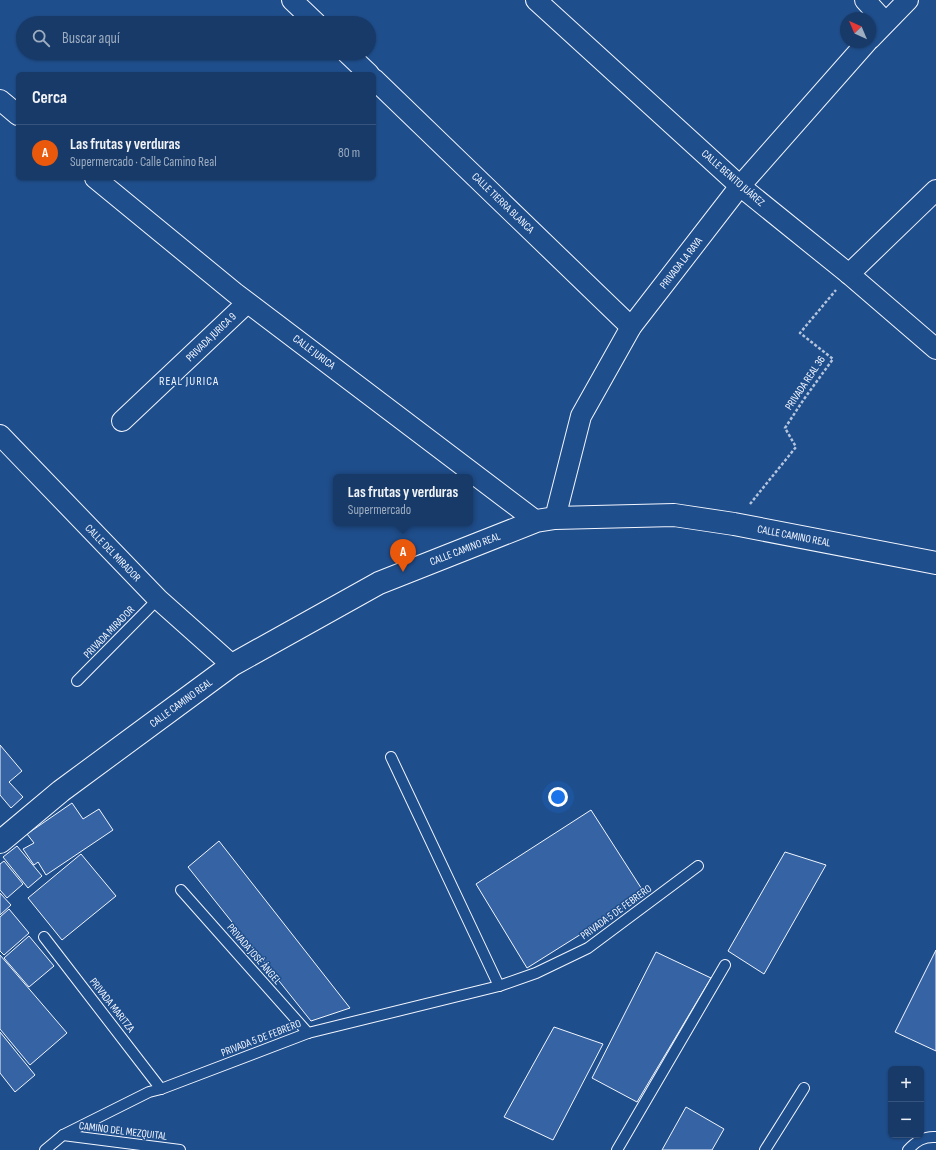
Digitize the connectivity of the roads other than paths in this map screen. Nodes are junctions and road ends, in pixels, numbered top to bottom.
1 (292, 0) edge
2 (536, 0) edge
3 (865, 0) edge
4 (908, 0) edge
5 (309, 16) edge
6 (885, 22) junction
7 (876, 32) edge
8 (862, 48) edge
9 (354, 60) edge
10 (367, 72) edge
11 (376, 81) edge
12 (0, 100) edge
13 (16, 113) edge
14 (96, 180) edge
15 (740, 186) junction
16 (936, 190) edge
17 (849, 274) junction
18 (247, 303) junction
19 (631, 327) junction
20 (936, 349) edge
21 (122, 421) dead end
22 (0, 435) edge
23 (545, 520) junction
24 (936, 563) edge
25 (158, 599) junction
26 (232, 665) junction
27 (77, 681) dead end
28 (391, 757) dead end
29 (0, 842) edge
30 (698, 866) dead end
31 (181, 890) dead end
32 (44, 937) dead end
33 (725, 965) dead end
34 (499, 986) junction
35 (308, 1033) junction
36 (804, 1088) dead end
37 (161, 1089) junction
38 (63, 1135) junction
39 (936, 1137) edge
40 (45, 1150) edge
41 (180, 1150) edge
42 (617, 1150) edge
43 (765, 1150) edge
44 (908, 1150) edge

1 - 5 street
2 - 15 street, CALLE BENITO JUÁREZ
3 - 6 street
4 - 6 street
6 - 7 street
8 - 15 street, PRIVADA LA RAYA
9 - 10 street
11 - 19 street, CALLE TIERRA BLANCA
12 - 13 street
14 - 18 street, CALLE JURICA
15 - 17 street, CALLE BENITO JUÁREZ
15 - 19 street, PRIVADA LA RAYA
16 - 17 street
17 - 20 street, CALLE BENITO JUÁREZ
18 - 21 street, PRIVADA JURICA 9
18 - 23 street, CALLE JURICA
19 - 23 street, PRIVADA LA RAYA
22 - 25 street, CALLE DEL MIRADOR
23 - 24 street, CALLE CAMINO REAL
23 - 26 street, CALLE CAMINO REAL
25 - 26 street, CALLE DEL MIRADOR
25 - 27 lane, PRIVADA MIRADOR
26 - 29 street, CALLE CAMINO REAL
28 - 34 lane
30 - 34 lane, PRIVADA 5 DE FEBRERO
31 - 35 lane, PRIVADA JOSÉ ÁNGEL
32 - 37 lane, PRIVADA MARITZA
33 - 42 lane
34 - 35 lane, PRIVADA 5 DE FEBRERO
35 - 37 lane, PRIVADA 5 DE FEBRERO
36 - 43 lane
37 - 38 lane, PRIVADA 5 DE FEBRERO
38 - 40 lane, PRIVADA 5 DE FEBRERO
38 - 41 lane, CAMINO DEL MEZQUITAL
39 - 44 lane

